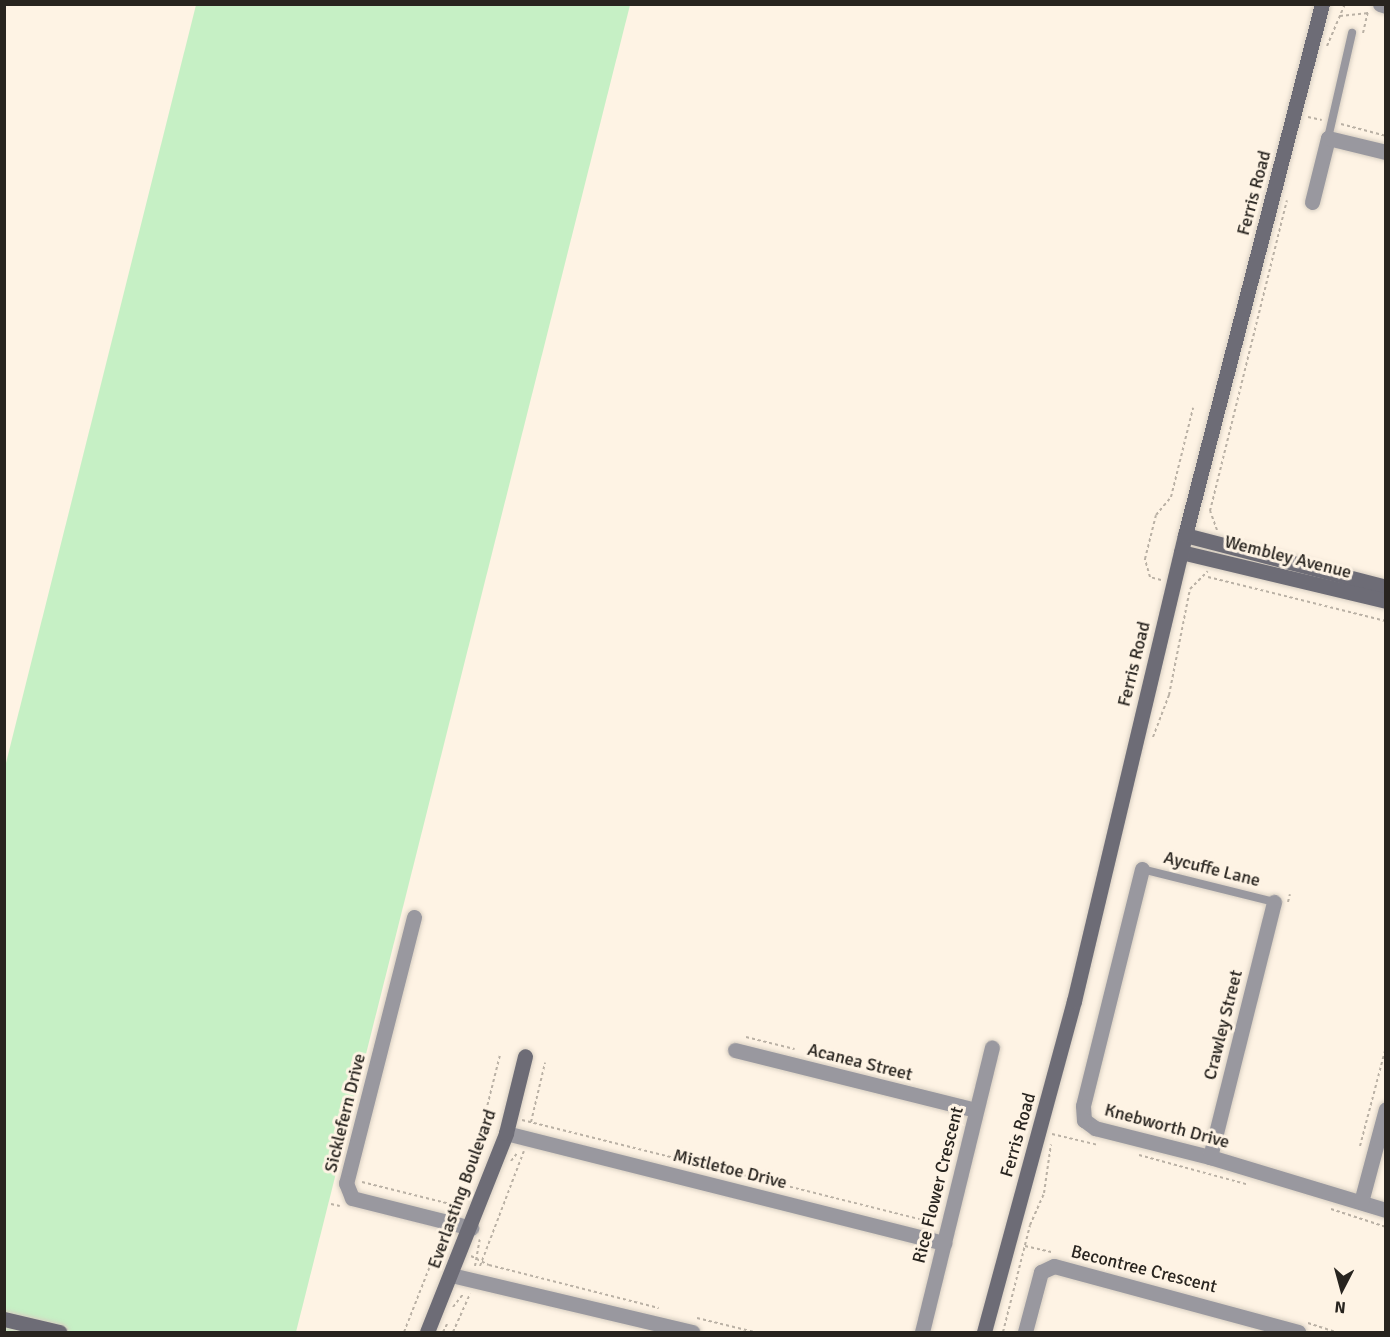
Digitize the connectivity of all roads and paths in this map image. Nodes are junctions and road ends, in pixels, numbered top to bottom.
1 (1322, 4) edge
2 (1345, 4) edge
3 (1381, 8) edge
4 (1340, 16) junction
5 (1352, 33) dead end
6 (1324, 52) dead end
7 (1311, 106) dead end
8 (1341, 124) dead end
9 (1305, 128) dead end
10 (1386, 136) edge
11 (1328, 138) junction
12 (1386, 152) edge
13 (1288, 198) dead end
14 (1312, 202) dead end
15 (1193, 408) dead end
16 (1185, 535) junction
17 (1214, 542) junction
18 (1181, 552) junction
19 (1210, 559) junction
20 (1206, 576) junction
21 (1173, 584) junction
22 (1386, 587) edge
23 (1190, 589) junction
24 (1386, 601) edge
25 (1386, 621) edge
26 (1152, 741) dead end
27 (1142, 868) joint
28 (1274, 902) joint
29 (414, 917) dead end
30 (992, 1047) dead end
31 (1386, 1047) edge
32 (735, 1050) dead end
33 (500, 1055) dead end
34 (525, 1056) dead end
35 (545, 1063) dead end
36 (1386, 1109) edge
37 (976, 1110) junction
38 (486, 1111) junction
39 (510, 1117) junction
40 (531, 1122) junction
41 (1054, 1125) dead end
42 (506, 1133) junction
43 (1052, 1134) junction
44 (1105, 1146) dead end
45 (526, 1150) dead end
46 (1358, 1153) dead end
47 (1138, 1155) dead end
48 (1210, 1157) junction
49 (361, 1181) dead end
50 (1249, 1185) dead end
51 (1361, 1202) junction
52 (1386, 1210) edge
53 (930, 1222) dead end
54 (471, 1228) junction
55 (444, 1231) dead end
56 (439, 1243) junction
57 (944, 1243) junction
58 (461, 1252) junction
59 (482, 1261) junction
60 (451, 1275) junction
61 (474, 1280) junction
62 (1016, 1280) junction
63 (1037, 1285) junction
64 (663, 1309) dead end
65 (4, 1318) edge
66 (694, 1325) edge
67 (58, 1332) edge
68 (404, 1332) edge
69 (427, 1332) edge
70 (453, 1332) edge
71 (754, 1332) edge
72 (922, 1332) edge
73 (984, 1332) edge
74 (1003, 1332) edge
75 (1025, 1332) edge
76 (1298, 1332) edge

1 - 16 street, Ferris Road
2 - 4 path
3 - 4 path
4 - 6 path
5 - 11 lane
7 - 9 path
8 - 10 path
11 - 12 street
11 - 14 street
13 - 17 path
15 - 21 path
16 - 17 street, Wembley Avenue
16 - 18 street, Ferris Road
17 - 22 street, Wembley Avenue
18 - 19 street, Wembley Avenue
18 - 21 street, Ferris Road
19 - 20 path
19 - 24 street, Wembley Avenue
20 - 23 path
20 - 25 path
21 - 23 path
21 - 73 street, Ferris Road
23 - 26 path
27 - 28 lane, Aycuffe Lane
27 - 48 street, Knebworth Drive
28 - 48 street, Crawley Street
29 - 54 street, Sicklefern Drive
30 - 37 street, Rice Flower Crescent
31 - 46 path
32 - 37 street, Acanea Street
33 - 38 path
34 - 39 street, Everlasting Boulevard
35 - 40 path
36 - 51 street
37 - 57 street, Rice Flower Crescent
38 - 39 path
38 - 49 path
39 - 40 path
39 - 42 street, Everlasting Boulevard
40 - 53 path
41 - 43 path
42 - 54 street, Everlasting Boulevard
42 - 57 street, Mistletoe Drive
43 - 44 path
43 - 62 path
45 - 59 path
47 - 50 path
48 - 51 street, Knebworth Drive
51 - 52 street, Knebworth Drive
54 - 58 street, Everlasting Boulevard
55 - 56 path
56 - 58 path
56 - 68 path
57 - 72 street, Rice Flower Crescent
58 - 59 path
58 - 60 street, Everlasting Boulevard
59 - 61 path
59 - 64 path
60 - 61 street
60 - 69 street, Everlasting Boulevard
61 - 66 street
61 - 70 path
62 - 63 path
62 - 74 path
63 - 75 street
63 - 76 street, Becontree Crescent
65 - 67 street
66 - 71 path

